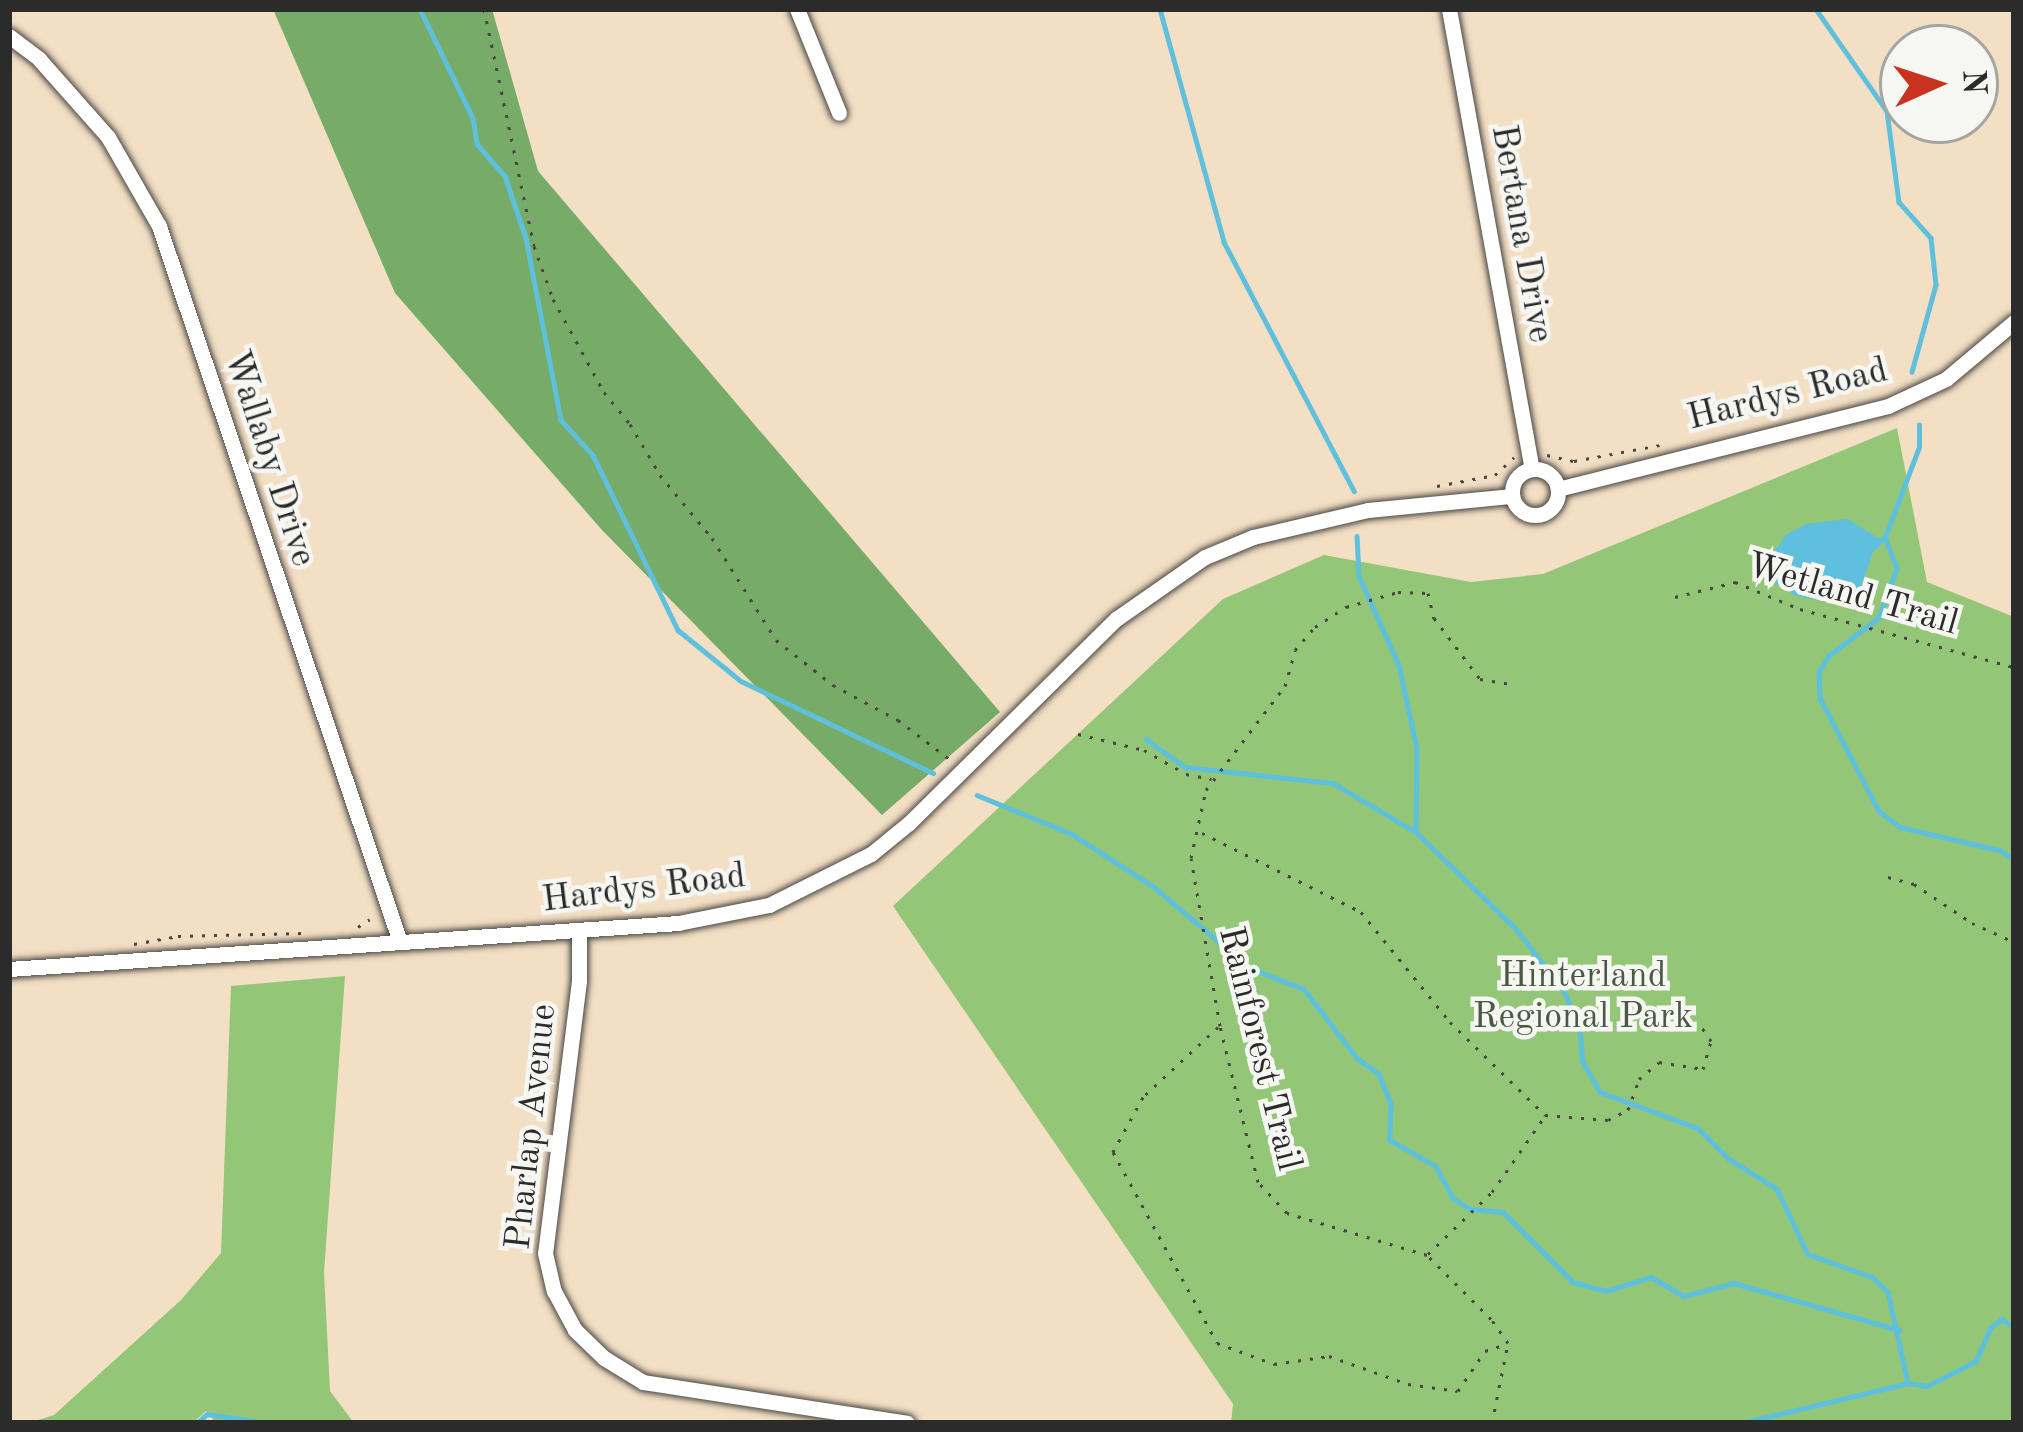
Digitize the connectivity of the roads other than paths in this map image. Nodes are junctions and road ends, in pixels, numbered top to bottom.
1 (797, 9) edge
2 (1449, 9) edge
3 (9, 36) edge
4 (839, 113) dead end
5 (2014, 322) edge
6 (1532, 469) junction
7 (1558, 489) junction
8 (1512, 496) junction
9 (579, 931) junction
10 (400, 942) junction
11 (9, 969) edge
12 (907, 1423) edge

1 - 4 street
2 - 6 street, Bertana Drive
3 - 10 street, Wallaby Drive
5 - 7 street, Hardys Road
6 - 7 street
6 - 8 street
7 - 8 street
8 - 9 street, Hardys Road
9 - 10 street, Hardys Road
9 - 12 street, Pharlap Avenue
10 - 11 street, Hardys Road

